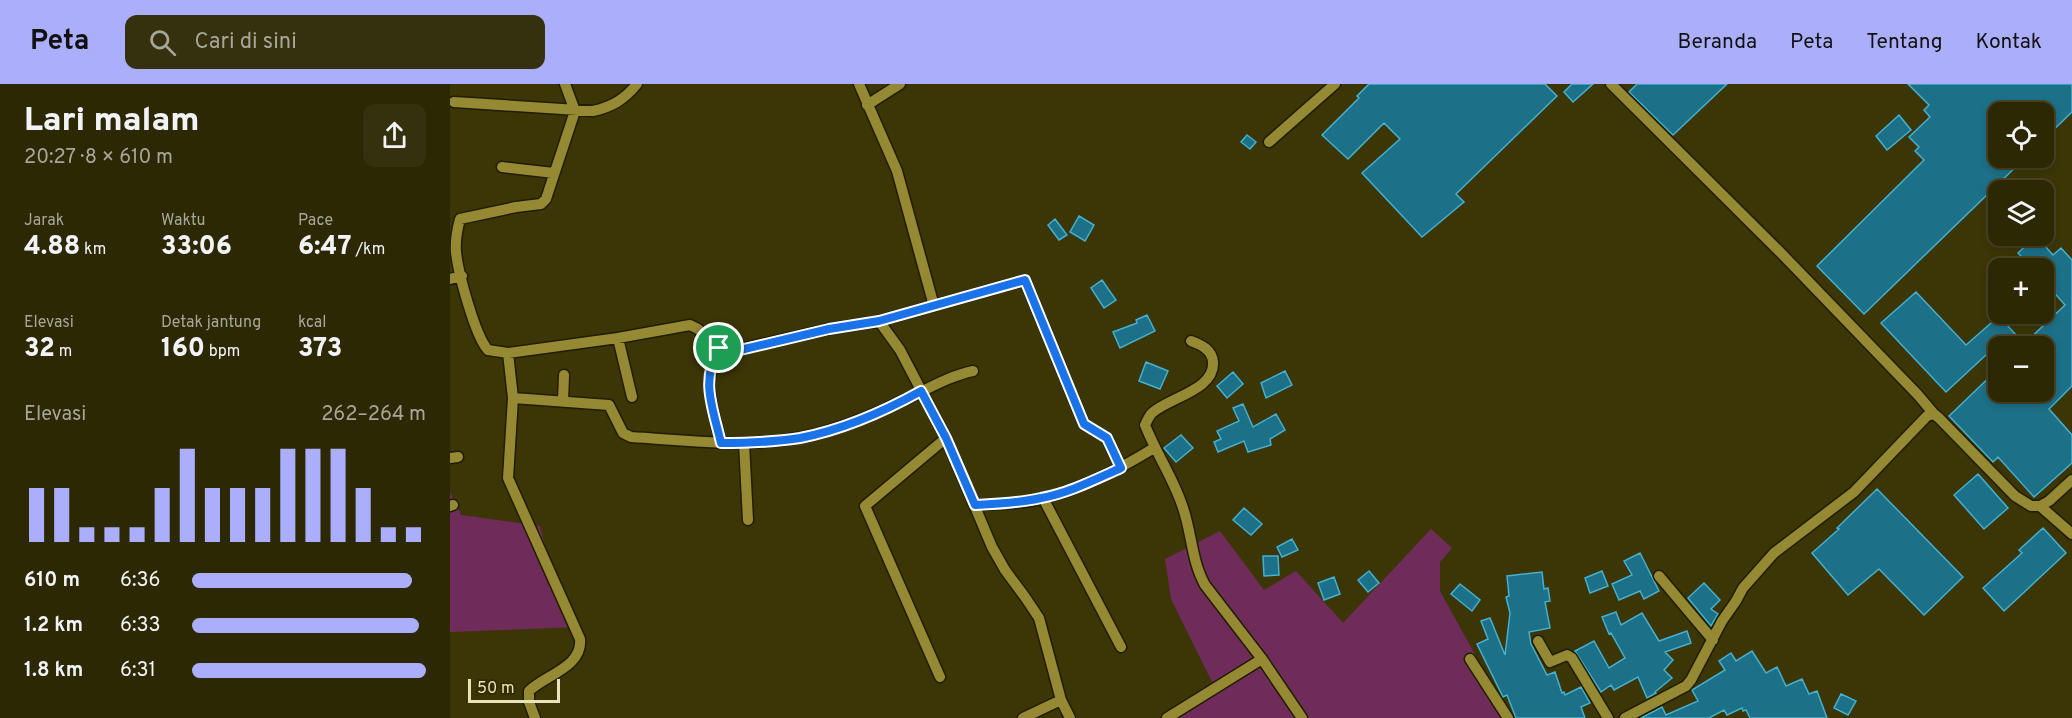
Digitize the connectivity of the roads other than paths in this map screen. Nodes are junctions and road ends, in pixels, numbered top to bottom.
1 (565, 84) edge
2 (637, 84) edge
3 (859, 84) edge
4 (900, 84) edge
5 (1335, 84) edge
6 (1611, 84) edge
7 (454, 102) dead end
8 (867, 105) junction
9 (575, 111) junction
10 (1269, 142) dead end
11 (502, 167) dead end
12 (554, 173) junction
13 (462, 276) junction
14 (450, 279) edge
15 (934, 306) junction
16 (879, 321) junction
17 (618, 338) junction
18 (1191, 341) dead end
19 (719, 348) junction
20 (508, 353) junction
21 (973, 371) dead end
22 (564, 375) dead end
23 (921, 391) junction
24 (632, 397) dead end
25 (513, 399) junction
26 (563, 401) junction
27 (1934, 414) junction
28 (946, 438) junction
29 (721, 443) junction
30 (744, 443) junction
31 (1154, 448) junction
32 (1121, 468) junction
33 (2072, 480) edge
34 (1043, 498) junction
35 (975, 505) junction
36 (2040, 506) junction
37 (748, 520) dead end
38 (2072, 534) edge
39 (1659, 576) dead end
40 (1713, 640) junction
41 (1538, 641) dead end
42 (1121, 647) dead end
43 (1262, 659) junction
44 (1470, 659) dead end
45 (940, 677) dead end
46 (1061, 700) junction
47 (535, 718) edge
48 (1023, 718) edge
49 (1070, 718) edge
50 (1167, 718) edge
51 (1302, 718) edge
52 (1508, 718) edge
53 (1608, 718) edge
54 (1625, 718) edge

1 - 9 street
2 - 9 street
3 - 8 street
4 - 8 street
5 - 10 street
6 - 27 street
7 - 9 street
8 - 15 street
9 - 12 street
11 - 12 street
12 - 13 street
13 - 14 street
13 - 20 street
15 - 16 street
15 - 32 street
16 - 19 street
16 - 23 street
17 - 19 street
17 - 20 street
17 - 24 street
18 - 31 street
19 - 29 street
20 - 25 street
21 - 23 street
22 - 26 street
23 - 28 street
23 - 30 street
25 - 26 street
25 - 47 street
26 - 29 street
27 - 36 street
27 - 40 street
28 - 35 street
28 - 45 street
29 - 30 street
30 - 37 street
31 - 32 street
31 - 43 street
32 - 34 street
33 - 36 street
34 - 35 street
34 - 42 street
35 - 46 street
36 - 38 street
39 - 40 street
40 - 54 street
41 - 53 street
43 - 50 street
43 - 51 street
44 - 52 street
46 - 48 street
46 - 49 street

